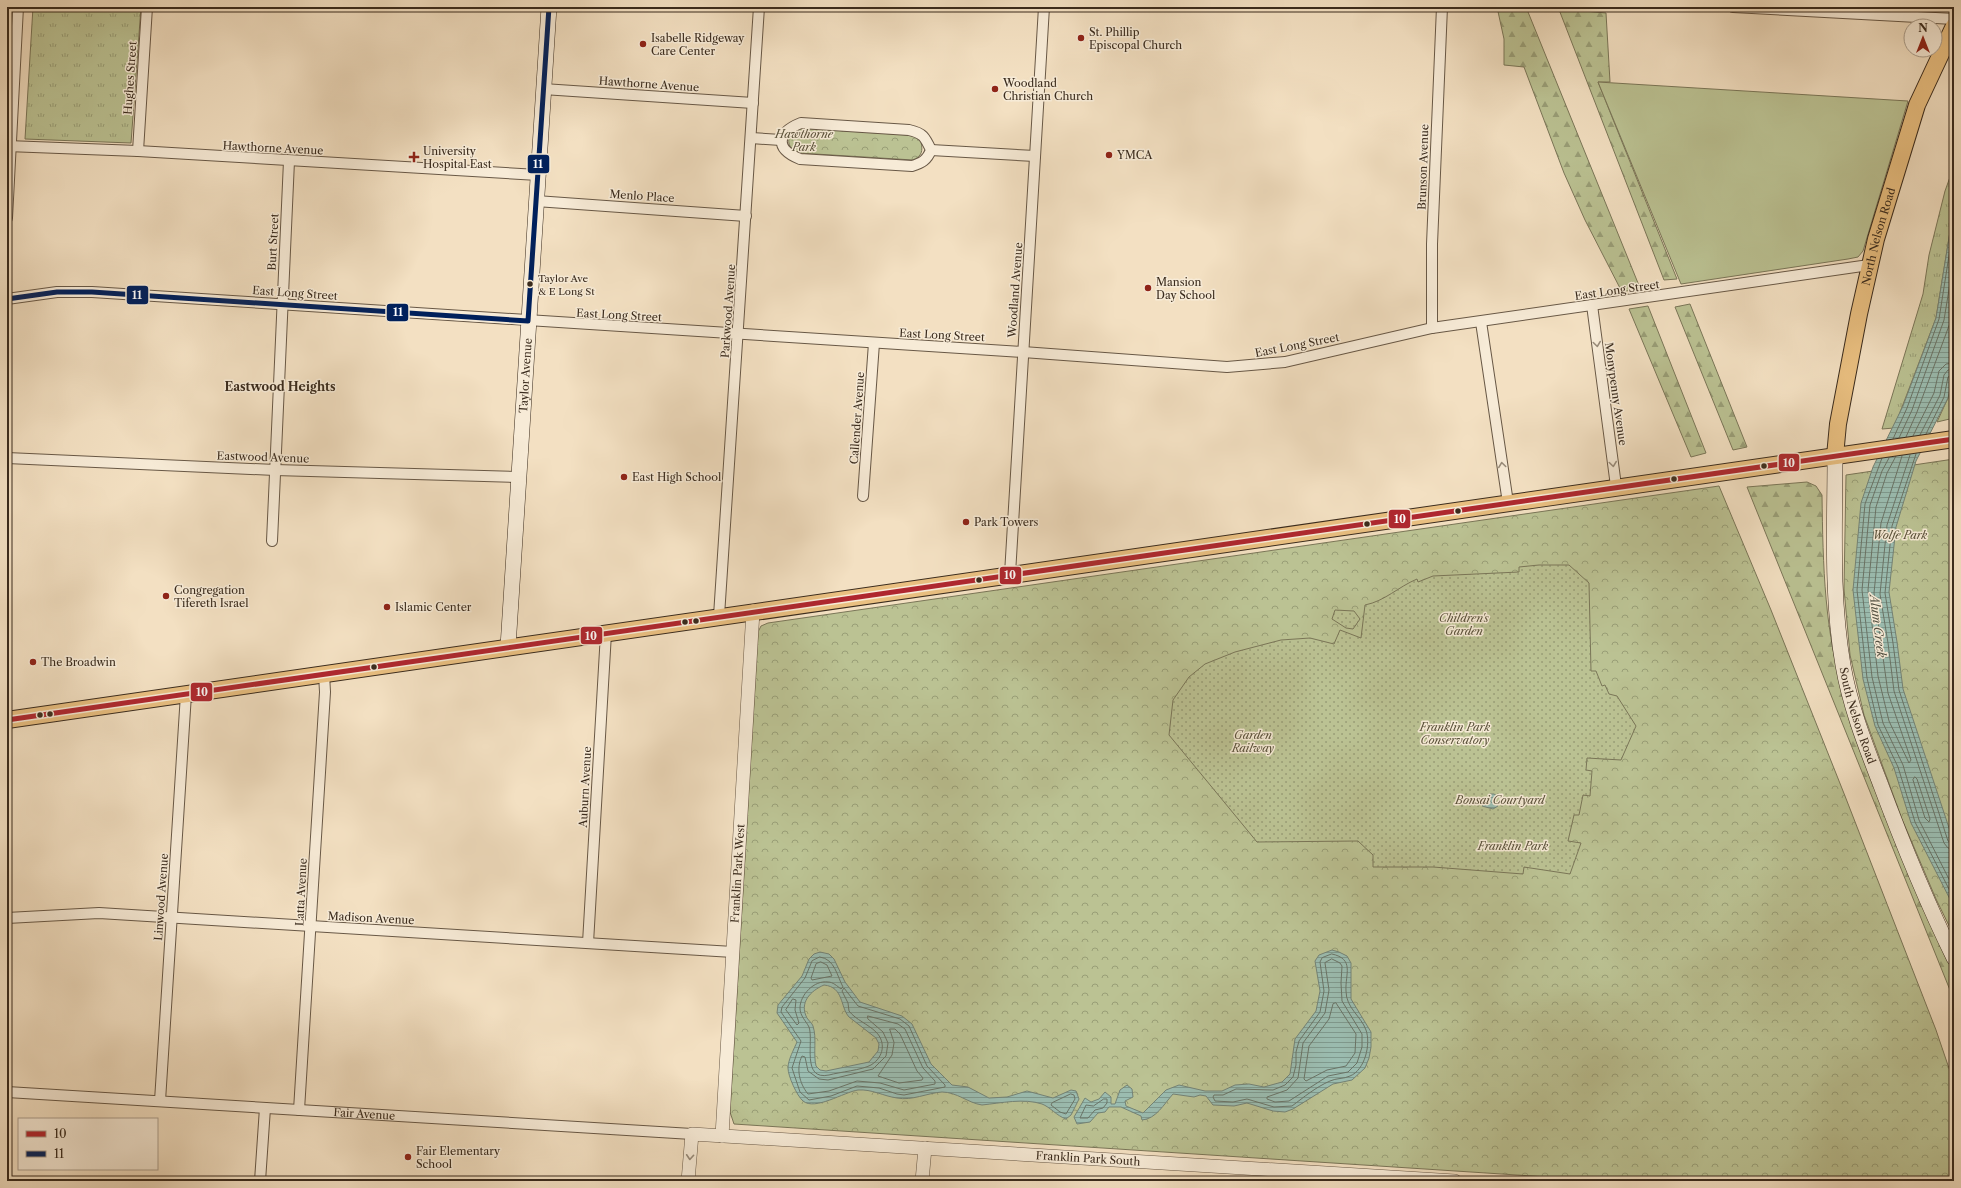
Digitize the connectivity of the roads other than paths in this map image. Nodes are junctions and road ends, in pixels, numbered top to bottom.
1 (18, 7) edge
2 (147, 7) edge
3 (549, 7) edge
4 (759, 7) edge
5 (1044, 7) edge
6 (1442, 7) edge
7 (1733, 7) edge
8 (1773, 8) edge
9 (1954, 19) edge
10 (1954, 26) edge
11 (543, 89) junction
12 (753, 103) junction
13 (750, 138) junction
14 (781, 140) junction
15 (9, 146) edge
16 (930, 150) junction
17 (138, 152) junction
18 (1035, 156) junction
19 (289, 161) junction
20 (538, 176) junction
21 (536, 201) junction
22 (746, 216) junction
23 (7, 218) edge
24 (1868, 266) junction
25 (7, 299) edge
26 (282, 304) junction
27 (1592, 305) junction
28 (528, 321) junction
29 (1482, 322) junction
30 (1432, 328) junction
31 (739, 334) junction
32 (874, 343) junction
33 (1023, 352) junction
34 (1952, 439) edge
35 (1835, 456) junction
36 (7, 458) edge
37 (275, 470) junction
38 (518, 477) junction
39 (1616, 486) junction
40 (863, 496) dead end
41 (1508, 503) junction
42 (272, 541) dead end
43 (1010, 574) junction
44 (753, 611) junction
45 (720, 616) junction
46 (606, 633) junction
47 (508, 647) junction
48 (324, 674) junction
49 (186, 694) junction
50 (7, 720) edge
51 (7, 729) edge
52 (7, 918) edge
53 (171, 918) junction
54 (312, 926) junction
55 (588, 943) junction
56 (733, 952) junction
57 (1954, 958) edge
58 (7, 1092) edge
59 (160, 1102) junction
60 (265, 1108) junction
61 (299, 1110) junction
62 (692, 1134) junction
63 (722, 1136) junction
64 (925, 1148) junction
65 (1346, 1178) edge
66 (260, 1181) edge
67 (688, 1181) edge
68 (922, 1181) edge
69 (1455, 1181) edge

1 - 15 street
2 - 17 street, Hughes Street
3 - 11 main road, Taylor Avenue
4 - 12 street, Parkwood Avenue
5 - 18 street, Woodland Avenue
6 - 30 street, Brunson Avenue
7 - 8 street
8 - 9 street
10 - 24 main road, North Nelson Road
11 - 12 street, Hawthorne Avenue
11 - 20 main road, Taylor Avenue
12 - 13 street, Parkwood Avenue
13 - 14 street
13 - 22 street, Parkwood Avenue
14 - 16 street
14 - 16 street
15 - 17 street, Hawthorne Avenue
15 - 23 street
16 - 18 street
17 - 19 street, Hawthorne Avenue
18 - 33 street, Woodland Avenue
19 - 20 street, Hawthorne Avenue
19 - 26 street, Burt Street
20 - 21 main road, Taylor Avenue
21 - 22 street, Menlo Place
21 - 28 main road, Taylor Avenue
22 - 31 street, Parkwood Avenue
24 - 27 street, East Long Street
24 - 35 main road, North Nelson Road
25 - 26 street, East Long Street
26 - 28 street, East Long Street
26 - 37 street, Burt Street
27 - 29 street, East Long Street
27 -> 39 street, Monypenny Avenue
28 - 31 street, East Long Street
28 - 38 main road, Taylor Avenue
29 - 30 street, East Long Street
41 -> 29 street
30 - 33 street, East Long Street
31 - 32 street, East Long Street
31 - 45 street, Parkwood Avenue
32 - 33 street, East Long Street
32 - 40 street, Callender Avenue
33 - 43 street, Woodland Avenue
34 - 35 main road
35 - 39 main road
35 - 57 main road, South Nelson Road
36 - 37 street, Eastwood Avenue
37 - 38 street, Eastwood Avenue
37 - 42 street, Burt Street
38 - 47 main road, Taylor Avenue
39 - 41 main road
41 - 43 main road
43 - 44 main road
44 - 45 main road
44 - 56 street, Franklin Park West
45 - 46 main road
46 - 47 main road
46 - 55 street, Auburn Avenue
47 - 48 main road
48 - 49 main road
48 - 54 street, Latta Avenue
49 - 50 main road
49 - 53 street, Linwood Avenue
50 - 51 street
52 - 53 street, Madison Avenue
53 - 54 street, Madison Avenue
53 - 59 street, Linwood Avenue
54 - 55 street, Madison Avenue
54 - 61 street, Latta Avenue
55 - 56 street, Madison Avenue
56 - 63 street, Franklin Park West
58 - 59 street, Fair Avenue
59 - 60 street, Fair Avenue
60 - 61 street, Fair Avenue
60 - 66 street
61 - 62 street, Fair Avenue
62 - 63 street, Fair Avenue
62 -> 67 street
63 - 64 street, Franklin Park South
64 - 65 street, Franklin Park South
64 - 68 street
65 - 69 street, Franklin Park South

